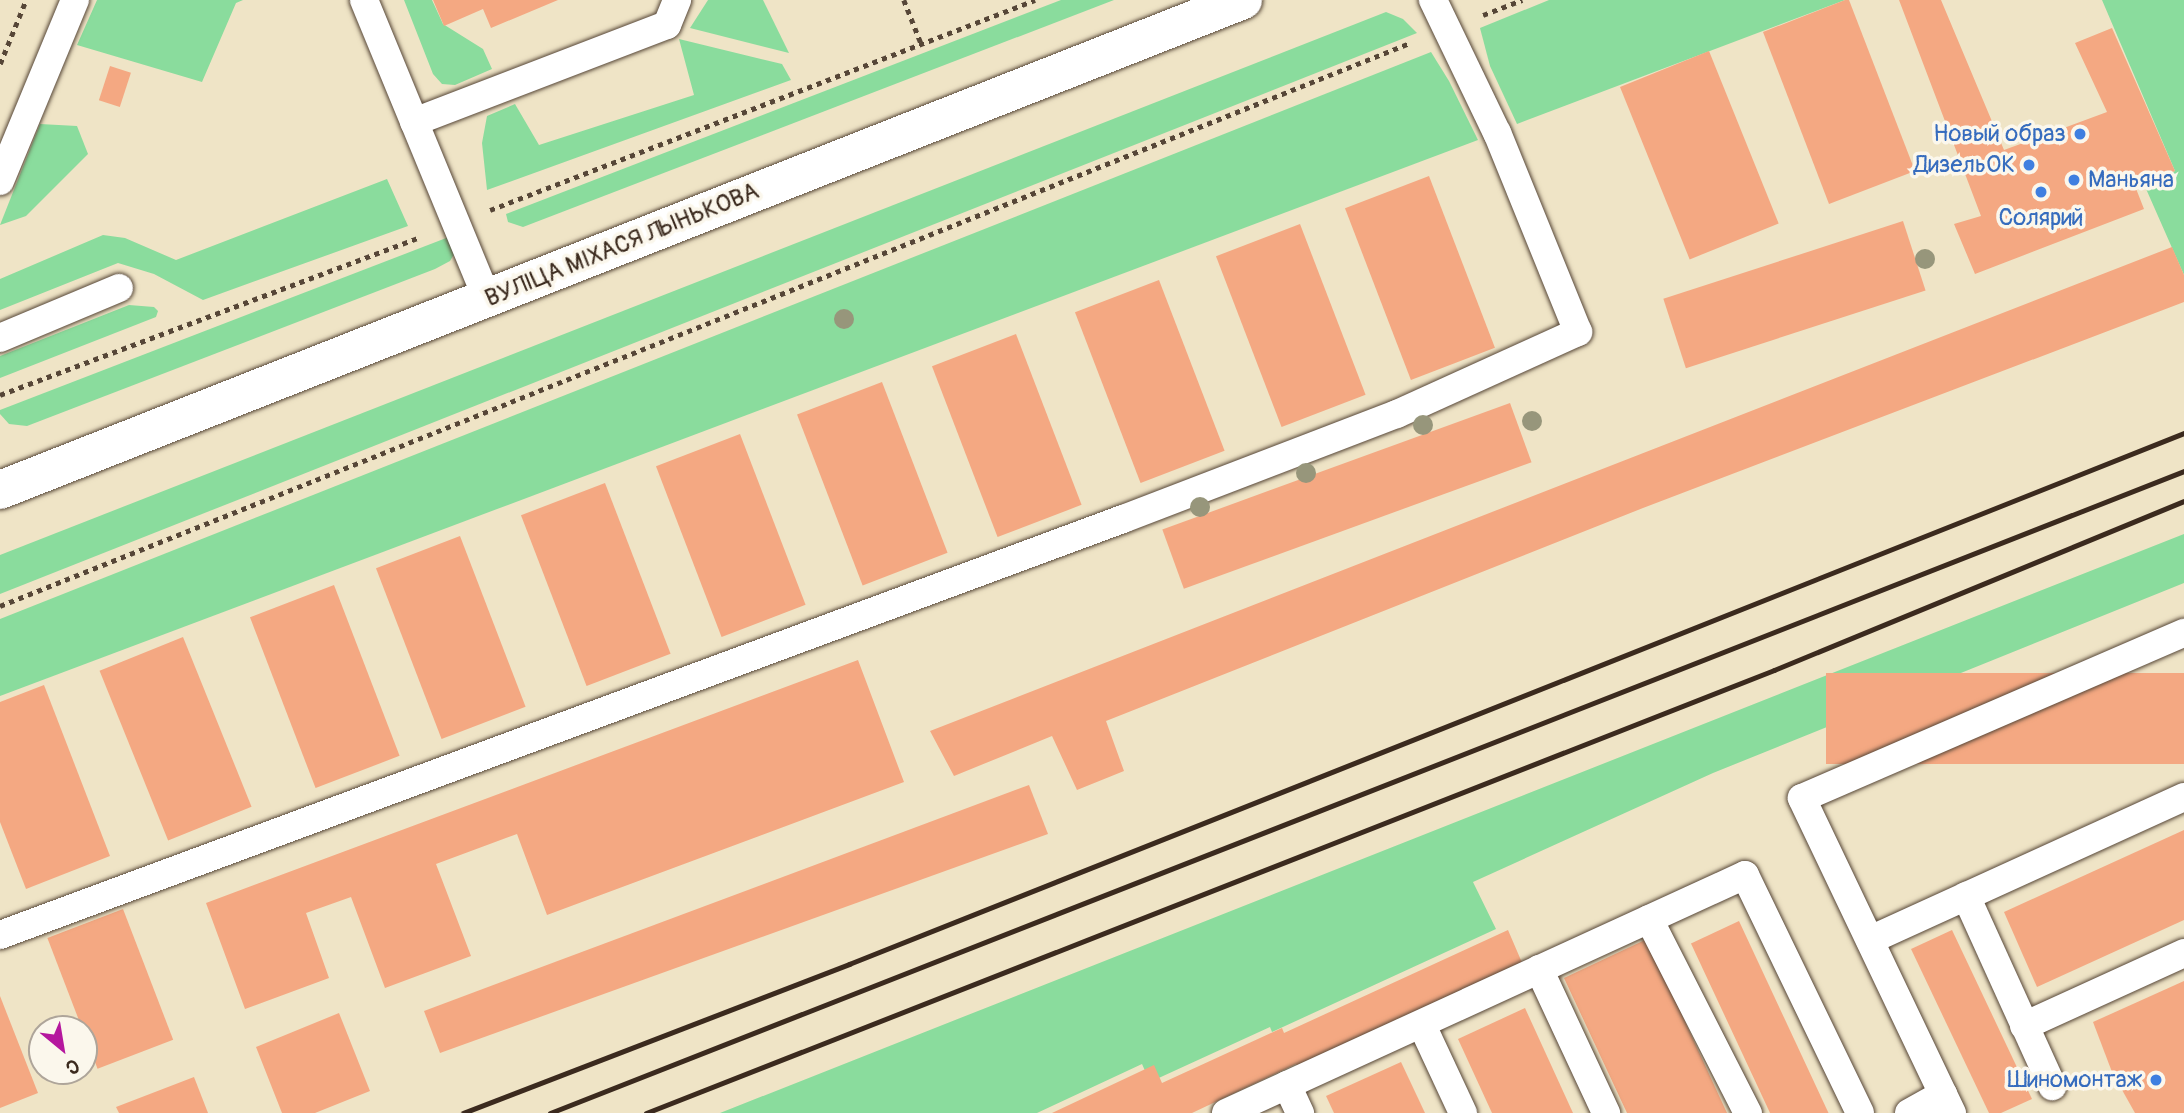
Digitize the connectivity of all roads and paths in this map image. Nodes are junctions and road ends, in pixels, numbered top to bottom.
1 (26, 0) edge
2 (75, 0) edge
3 (364, 0) edge
4 (677, 0) edge
5 (904, 0) edge
6 (1035, 0) edge
7 (1243, 0) edge
8 (1433, 0) edge
9 (1519, 1) edge
10 (1447, 29) junction
11 (921, 43) junction
12 (0, 64) edge
13 (414, 122) junction
14 (0, 181) edge
15 (456, 222) junction
16 (119, 288) dead end
17 (487, 299) junction
18 (0, 338) edge
19 (0, 396) edge
20 (2, 485) edge
21 (0, 606) edge
22 (2184, 633) edge
23 (2184, 797) edge
24 (1966, 895) junction
25 (1649, 919) junction
26 (0, 935) edge
27 (1870, 940) junction
28 (2184, 953) edge
29 (1539, 969) junction
30 (1422, 1025) junction
31 (2024, 1026) junction
32 (1287, 1085) junction
33 (2052, 1086) dead end
34 (1948, 1104) edge
35 (1226, 1113) edge
36 (1300, 1113) edge
37 (1464, 1113) edge
38 (1606, 1113) edge
39 (1748, 1113) edge
40 (1860, 1113) edge
41 (1909, 1113) edge

1 - 12 path
2 - 14 lane
3 - 13 lane
4 - 13 lane
5 - 11 path
6 - 11 path
7 - 17 street, ВУЛІЦА МІХАСЯ ЛЫНЬКОВА
8 - 10 lane
9 - 10 path
10 - 21 path
10 - 26 lane
11 - 15 path
13 - 15 lane
15 - 17 lane
15 - 19 path
16 - 18 lane
17 - 20 street, ВУЛІЦА МІХАСЯ ЛЫНЬКОВА
22 - 27 lane
23 - 24 lane
24 - 27 lane
24 - 31 lane
25 - 29 lane
25 - 39 lane
25 - 40 lane
27 - 34 lane
28 - 31 lane
29 - 30 lane
29 - 38 lane
30 - 32 lane
30 - 37 lane
31 - 33 lane
32 - 35 lane
32 - 36 lane
34 - 41 lane

